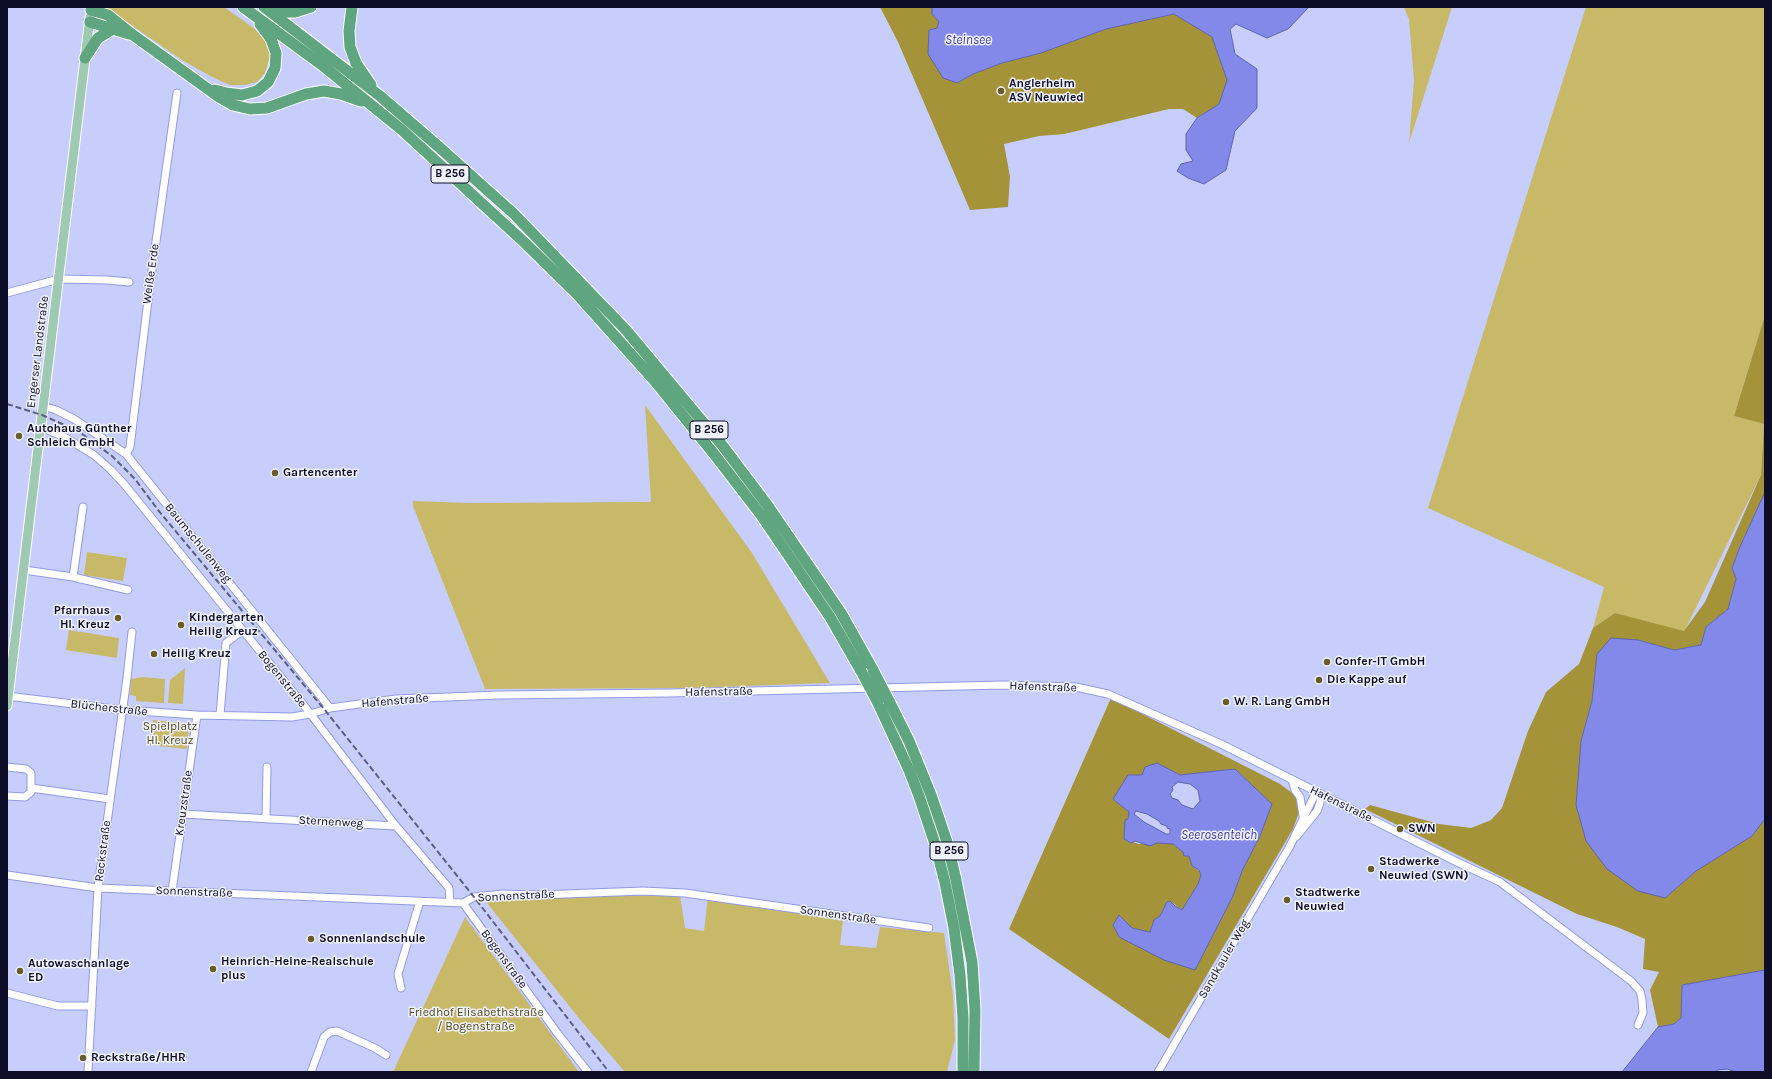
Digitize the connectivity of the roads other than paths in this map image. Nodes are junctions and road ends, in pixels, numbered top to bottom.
1 (264, 7) edge
2 (272, 7) edge
3 (311, 7) edge
4 (352, 7) edge
5 (91, 8) edge
6 (247, 10) edge
7 (90, 22) junction
8 (113, 29) junction
9 (133, 35) junction
10 (85, 58) junction
11 (205, 86) junction
12 (176, 92) dead end
13 (380, 96) junction
14 (373, 106) junction
15 (59, 279) junction
16 (129, 282) dead end
17 (7, 293) edge
18 (43, 406) junction
19 (41, 427) junction
20 (126, 454) junction
21 (83, 507) dead end
22 (24, 570) junction
23 (73, 577) junction
24 (128, 590) dead end
25 (243, 630) junction
26 (132, 632) dead end
27 (7, 700) edge
28 (330, 708) junction
29 (123, 710) junction
30 (310, 714) junction
31 (197, 715) junction
32 (220, 715) junction
33 (7, 767) edge
34 (267, 767) dead end
35 (1292, 780) junction
36 (31, 788) junction
37 (1318, 793) junction
38 (7, 796) edge
39 (110, 798) junction
40 (182, 814) junction
41 (1303, 816) junction
42 (266, 819) junction
43 (396, 826) junction
44 (1290, 846) junction
45 (7, 875) edge
46 (98, 888) junction
47 (172, 891) junction
48 (420, 901) junction
49 (450, 902) junction
50 (463, 903) junction
51 (929, 928) dead end
52 (401, 988) dead end
53 (7, 993) edge
54 (92, 1006) junction
55 (1638, 1025) dead end
56 (963, 1052) junction
57 (386, 1055) dead end
58 (88, 1072) edge
59 (311, 1072) edge
60 (588, 1072) edge
61 (954, 1072) edge
62 (963, 1072) edge
63 (974, 1072) edge
64 (1158, 1072) edge

1 - 13 highway, B 256
2 - 3 highway
4 - 13 highway
5 - 7 main road, Engerser Landstraße
5 - 9 highway
6 - 11 highway
6 - 14 highway, B 256
7 - 8 highway
7 - 10 main road, Engerser Landstraße
8 - 9 highway
8 - 10 highway
9 - 11 highway
10 - 15 main road, Engerser Landstraße
11 - 14 highway
12 - 20 street, Weiße Erde
13 - 63 highway, B 256, bridge
14 - 56 highway, B 256, bridge
15 - 16 street, Engerser Landstraße
15 - 17 street, Engerser Landstraße
15 - 18 main road, Engerser Landstraße
18 - 19 main road, Engerser Landstraße
18 - 20 street, Baumschulenweg
19 - 22 main road, Engerser Landstraße
19 - 25 street, Bogenstraße
20 - 28 street, Baumschulenweg
21 - 23 street
22 - 23 street
22 - 27 main road, Engerser Landstraße
23 - 24 street
25 - 30 street, Bogenstraße
25 - 32 street
26 - 29 street, Reckstraße
27 - 29 street, Blücherstraße
28 - 30 street, Blücherstraße
28 - 35 street, Hafenstraße
29 - 31 street, Blücherstraße
29 - 39 street, Reckstraße
30 - 32 street, Blücherstraße
30 - 43 street, Bogenstraße
31 - 32 street, Blücherstraße
31 - 40 street, Kreuzstraße
33 - 36 street
34 - 42 street
35 - 37 street, Hafenstraße
35 - 41 street
36 - 38 street
36 - 39 street
37 - 41 street, Sandkauler Weg
37 - 44 street, Sandkauler Weg
37 - 55 street, Hafenstraße
39 - 46 street, Reckstraße
40 - 42 street, Sternenweg
40 - 47 street, Kreuzstraße
41 - 44 street, Sandkauler Weg
42 - 43 street, Sternenweg
43 - 49 street, Bogenstraße
44 - 64 street, Sandkauler Weg
45 - 46 street, Sonnenstraße
46 - 47 street, Sonnenstraße
46 - 54 street, Reckstraße
47 - 48 street, Sonnenstraße
48 - 49 street, Sonnenstraße
48 - 52 street
49 - 50 street, Sonnenstraße
50 - 51 street, Sonnenstraße
50 - 60 street, Bogenstraße
53 - 54 street
54 - 58 street, Reckstraße
56 - 61 highway
56 - 62 highway, B 256
57 - 59 street

